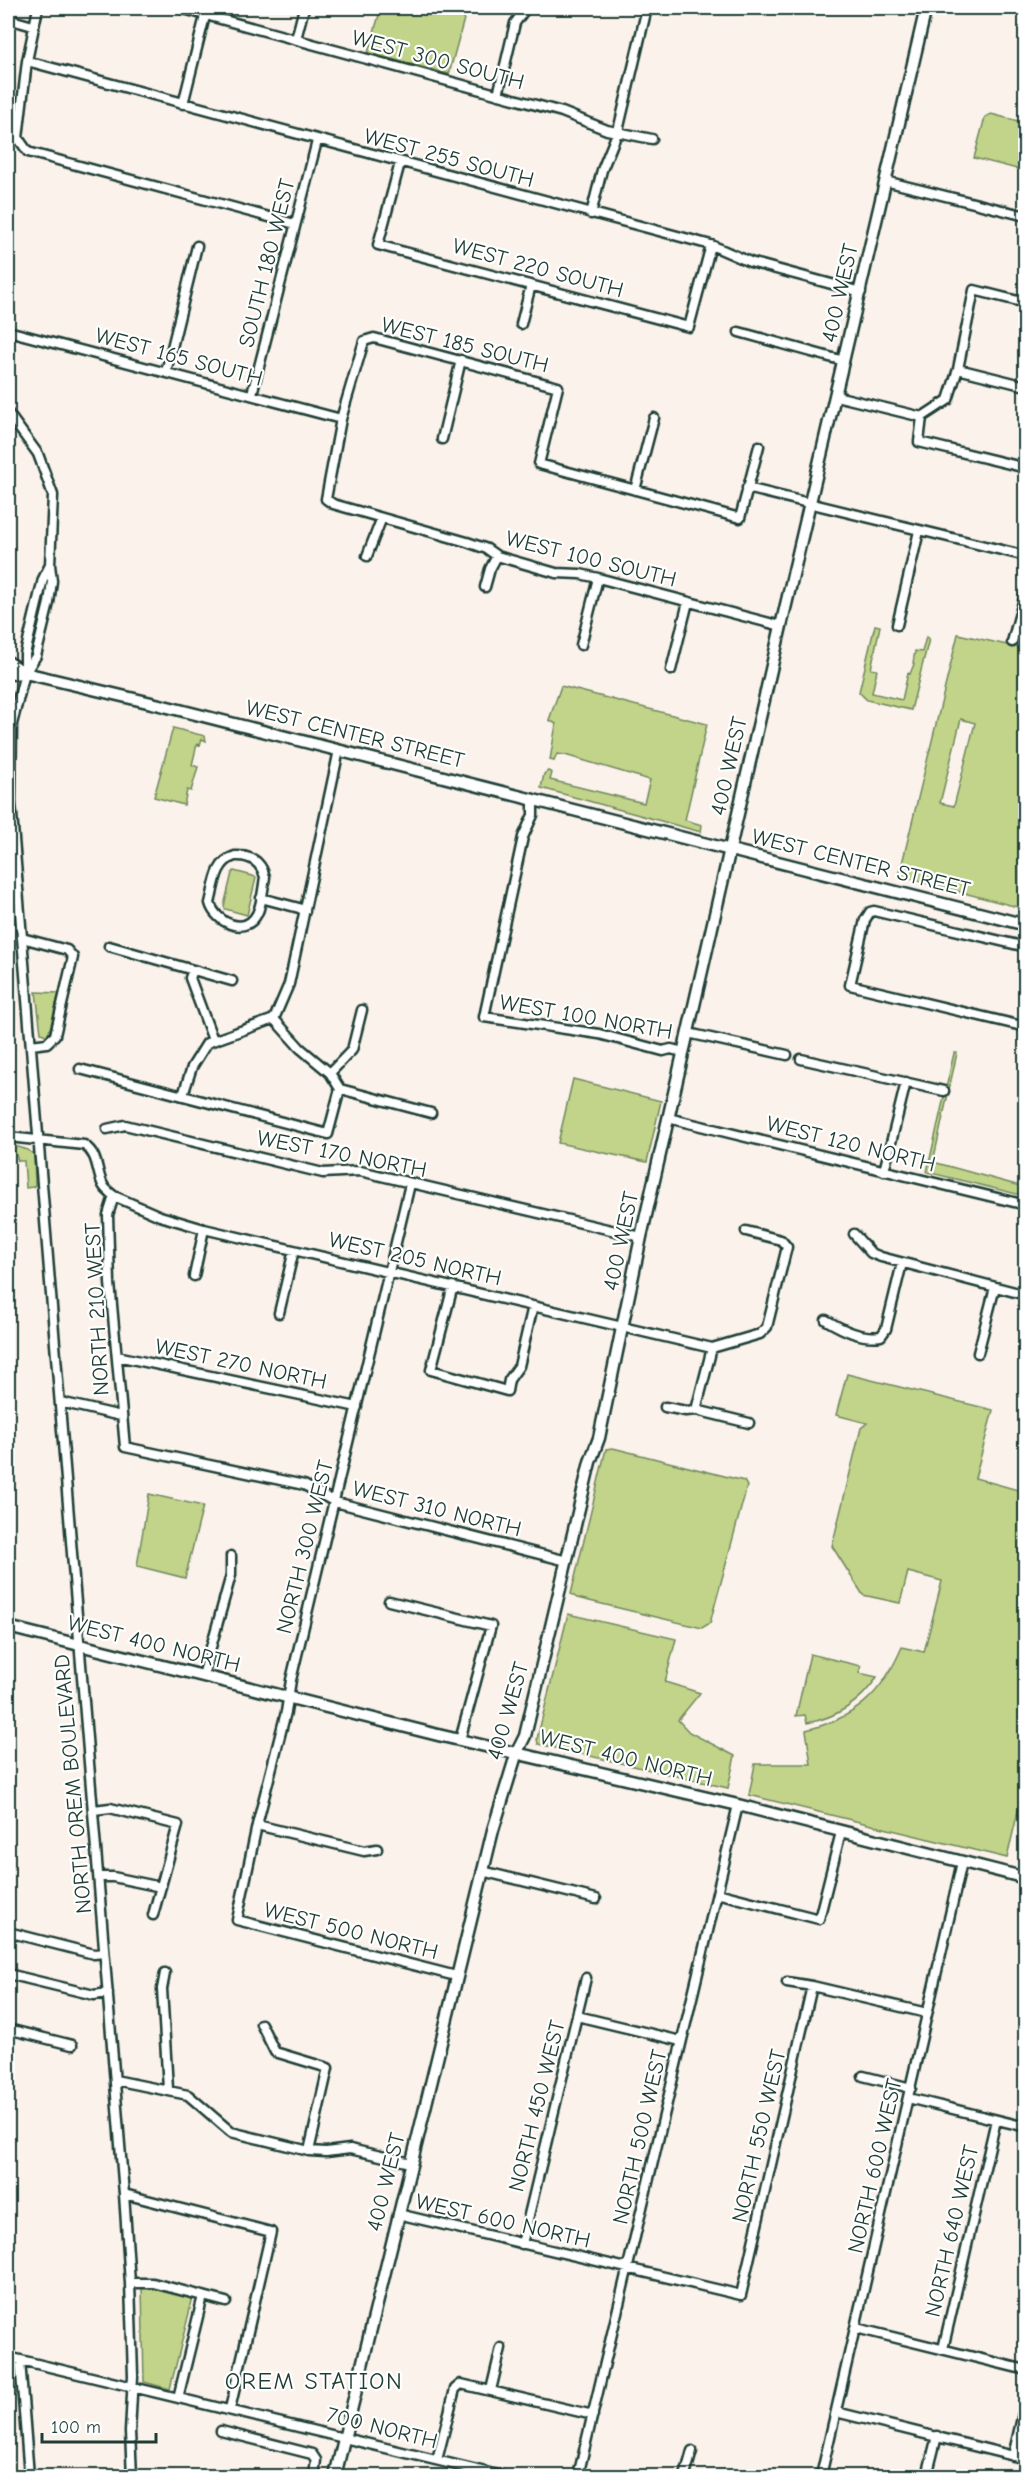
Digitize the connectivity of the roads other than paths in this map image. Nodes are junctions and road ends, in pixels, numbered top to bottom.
1 (38, 8) edge
2 (180, 8) edge
3 (304, 8) edge
4 (526, 8) edge
5 (646, 8) edge
6 (926, 8) edge
7 (206, 11) edge
8 (8, 20) edge
9 (33, 26) junction
10 (296, 39) junction
11 (27, 61) junction
12 (498, 95) junction
13 (183, 104) junction
14 (618, 131) junction
15 (652, 139) dead end
16 (317, 141) junction
17 (400, 163) junction
18 (885, 182) junction
19 (591, 214) junction
20 (1026, 216) edge
21 (295, 224) junction
22 (711, 245) junction
23 (197, 246) dead end
24 (531, 285) junction
25 (861, 292) junction
26 (1026, 303) edge
27 (521, 324) dead end
28 (8, 331) edge
29 (740, 332) dead end
30 (460, 360) junction
31 (844, 361) junction
32 (958, 369) junction
33 (166, 372) junction
34 (1022, 385) dead end
35 (252, 394) junction
36 (836, 396) junction
37 (8, 413) edge
38 (922, 417) junction
39 (654, 418) dead end
40 (341, 419) junction
41 (442, 439) dead end
42 (759, 446) dead end
43 (1026, 468) edge
44 (747, 488) junction
45 (635, 490) junction
46 (809, 505) junction
47 (381, 520) junction
48 (919, 531) junction
49 (367, 556) dead end
50 (497, 556) junction
51 (1026, 556) edge
52 (598, 578) junction
53 (485, 587) dead end
54 (1026, 591) edge
55 (688, 602) junction
56 (897, 625) dead end
57 (781, 626) junction
58 (1012, 642) dead end
59 (581, 645) dead end
60 (8, 662) edge
61 (671, 670) dead end
62 (25, 673) junction
63 (8, 674) edge
64 (339, 750) junction
65 (533, 799) junction
66 (730, 850) junction
67 (261, 898) junction
68 (305, 911) junction
69 (1026, 925) edge
70 (22, 938) junction
71 (109, 946) dead end
72 (1026, 947) edge
73 (193, 970) junction
74 (232, 981) dead end
75 (362, 1010) dead end
76 (274, 1019) junction
77 (1026, 1027) edge
78 (688, 1033) junction
79 (213, 1040) junction
80 (31, 1045) junction
81 (683, 1052) junction
82 (787, 1055) dead end
83 (801, 1059) dead end
84 (80, 1069) dead end
85 (330, 1073) junction
86 (906, 1082) junction
87 (340, 1089) junction
88 (944, 1091) dead end
89 (183, 1095) junction
90 (431, 1113) dead end
91 (668, 1118) junction
92 (106, 1129) dead end
93 (8, 1137) edge
94 (39, 1139) junction
95 (884, 1171) junction
96 (410, 1184) junction
97 (114, 1196) junction
98 (1026, 1205) edge
99 (204, 1229) junction
100 (746, 1231) dead end
101 (854, 1234) dead end
102 (641, 1237) junction
103 (294, 1250) junction
104 (902, 1263) junction
105 (389, 1272) junction
106 (195, 1276) dead end
107 (453, 1286) junction
108 (995, 1287) junction
109 (1026, 1295) edge
110 (533, 1306) junction
111 (279, 1313) dead end
112 (826, 1320) dead end
113 (623, 1326) junction
114 (712, 1348) junction
115 (978, 1353) dead end
116 (117, 1356) junction
117 (60, 1402) junction
118 (357, 1407) junction
119 (665, 1407) dead end
120 (696, 1410) junction
121 (121, 1416) junction
122 (749, 1423) dead end
123 (125, 1447) joint
124 (334, 1502) junction
125 (231, 1556) dead end
126 (567, 1561) junction
127 (389, 1601) dead end
128 (8, 1627) edge
129 (79, 1645) junction
130 (203, 1676) junction
131 (287, 1697) junction
132 (460, 1740) junction
133 (517, 1752) junction
134 (738, 1805) junction
135 (93, 1810) junction
136 (257, 1825) junction
137 (841, 1832) junction
138 (376, 1849) dead end
139 (962, 1862) junction
140 (482, 1871) junction
141 (99, 1877) junction
142 (1026, 1878) edge
143 (161, 1887) junction
144 (717, 1893) junction
145 (596, 1899) dead end
146 (153, 1916) dead end
147 (237, 1920) joint
148 (8, 1932) edge
149 (104, 1953) junction
150 (165, 1973) dead end
151 (8, 1974) edge
152 (456, 1976) junction
153 (586, 1978) dead end
154 (787, 1982) dead end
155 (812, 1986) junction
156 (108, 1993) junction
157 (927, 2013) junction
158 (578, 2016) junction
159 (261, 2024) dead end
160 (8, 2029) edge
161 (681, 2041) junction
162 (72, 2045) dead end
163 (863, 2076) dead end
164 (115, 2080) junction
165 (911, 2088) junction
166 (168, 2089) junction
167 (908, 2098) junction
168 (996, 2120) junction
169 (1026, 2127) edge
170 (309, 2151) junction
171 (411, 2163) junction
172 (124, 2194) junction
173 (398, 2214) junction
174 (522, 2244) junction
175 (628, 2268) junction
176 (130, 2283) junction
177 (741, 2295) joint
178 (203, 2296) junction
179 (226, 2302) dead end
180 (856, 2328) junction
181 (501, 2348) dead end
182 (943, 2349) junction
183 (8, 2357) edge
184 (20, 2360) junction
185 (1026, 2370) edge
186 (133, 2387) junction
187 (491, 2390) junction
188 (178, 2398) junction
189 (1026, 2401) edge
190 (230, 2409) junction
191 (836, 2412) junction
192 (593, 2415) junction
193 (221, 2431) dead end
194 (937, 2436) junction
195 (343, 2437) junction
196 (692, 2451) dead end
197 (1013, 2456) junction
198 (1026, 2459) edge
199 (437, 2460) junction
200 (471, 2473) edge
201 (29, 2476) edge
202 (132, 2476) edge
203 (314, 2476) edge
204 (335, 2476) edge
205 (502, 2476) edge
206 (578, 2476) edge
207 (685, 2476) edge
208 (821, 2476) edge
209 (927, 2476) edge

1 - 9 street
2 - 7 street, WEST 300 SOUTH
3 - 10 street
4 - 12 street
5 - 14 street
6 - 18 main road, 400 WEST
7 - 10 street, WEST 300 SOUTH
7 - 13 street
8 - 9 street
9 - 11 street
10 - 12 street, WEST 300 SOUTH
11 - 13 street, WEST 255 SOUTH
11 - 21 street
12 - 14 street, WEST 300 SOUTH
13 - 16 street, WEST 255 SOUTH
14 - 15 street, WEST 300 SOUTH
14 - 19 street
16 - 17 street, WEST 255 SOUTH
16 - 21 street, SOUTH 180 WEST
17 - 19 street, WEST 255 SOUTH
17 - 24 street, WEST 220 SOUTH
18 - 20 street
18 - 25 main road, 400 WEST
19 - 22 street, WEST 255 SOUTH
21 - 35 street, SOUTH 180 WEST
22 - 24 street, WEST 220 SOUTH
22 - 25 street, WEST 255 SOUTH
23 - 33 street
24 - 27 street
25 - 31 main road, 400 WEST
26 - 32 street
28 - 33 street, WEST 165 SOUTH
29 - 31 street
30 - 40 street, WEST 185 SOUTH
30 - 41 street
30 - 45 street, WEST 185 SOUTH
31 - 36 main road, 400 WEST
32 - 34 street
32 - 38 street
33 - 35 street, WEST 165 SOUTH
35 - 40 street, WEST 165 SOUTH
36 - 38 street
36 - 46 main road, 400 WEST
37 - 62 street, NORTH OREM BOULEVARD
38 - 43 street
39 - 45 street
40 - 47 street, WEST 100 SOUTH
42 - 44 street
44 - 45 street
44 - 46 street
46 - 48 street
46 - 57 main road, 400 WEST
47 - 49 street
47 - 50 street, WEST 100 SOUTH
48 - 51 street
48 - 56 street
50 - 52 street, WEST 100 SOUTH
50 - 53 street
52 - 55 street, WEST 100 SOUTH
52 - 59 street
54 - 58 street
55 - 57 street, WEST 100 SOUTH
55 - 61 street
57 - 66 main road, 400 WEST
60 - 62 main road, WEST CENTER STREET
62 - 63 main road, WEST CENTER STREET
62 - 64 main road, WEST CENTER STREET
62 - 70 street, NORTH OREM BOULEVARD
64 - 65 main road, WEST CENTER STREET
64 - 68 street
65 - 66 main road, WEST CENTER STREET
65 - 81 street, WEST 100 NORTH
66 - 69 main road, WEST CENTER STREET
66 - 78 main road, 400 WEST
67 - 67 street
67 - 68 street
68 - 76 street
70 - 80 street, NORTH OREM BOULEVARD
70 - 80 street
71 - 73 street
72 - 77 street
73 - 74 street
73 - 79 street
75 - 85 street
76 - 79 street
76 - 85 street
78 - 81 main road, 400 WEST
78 - 82 street
79 - 89 street
80 - 94 street, NORTH OREM BOULEVARD
81 - 91 main road, 400 WEST
83 - 86 street
84 - 89 street
85 - 87 street
86 - 88 street
86 - 95 street
87 - 89 street
87 - 90 street
91 - 95 street, WEST 120 NORTH
91 - 102 main road, 400 WEST
92 - 96 street, WEST 170 NORTH
93 - 94 street
94 - 97 street, NORTH 210 WEST
94 - 117 street, NORTH OREM BOULEVARD
95 - 98 street, WEST 120 NORTH
96 - 102 street, WEST 170 NORTH
96 - 105 street, NORTH 300 WEST
97 - 99 street, WEST 205 NORTH
97 - 116 street, NORTH 210 WEST
99 - 103 street, WEST 205 NORTH
99 - 106 street
100 - 114 street
101 - 104 street
102 - 113 main road, 400 WEST
103 - 105 street, WEST 205 NORTH
103 - 111 street
104 - 108 street
104 - 112 street
105 - 107 street, WEST 205 NORTH
105 - 118 street, NORTH 300 WEST
107 - 110 street, WEST 205 NORTH
107 - 110 street
108 - 109 street
108 - 115 street
110 - 113 street, WEST 205 NORTH
113 - 114 street, WEST 205 NORTH
113 - 126 main road, 400 WEST
114 - 120 street
116 - 118 street, WEST 270 NORTH
116 - 121 street, NORTH 210 WEST
117 - 121 street
117 - 129 street, NORTH OREM BOULEVARD
118 - 124 street, NORTH 300 WEST
119 - 120 street
120 - 122 street
121 - 123 street, NORTH 210 WEST
123 - 124 street, WEST 310 NORTH
124 - 126 street, WEST 310 NORTH
124 - 131 street, NORTH 300 WEST
125 - 130 street
126 - 133 main road, 400 WEST
127 - 132 street
128 - 129 main road, WEST 400 NORTH
129 - 130 main road, WEST 400 NORTH
129 - 135 street, NORTH OREM BOULEVARD
130 - 131 main road, WEST 400 NORTH
131 - 132 main road, WEST 400 NORTH
131 - 136 street, NORTH 300 WEST
132 - 133 main road, WEST 400 NORTH
133 - 134 main road, WEST 400 NORTH
133 - 140 main road, 400 WEST
134 - 137 main road, WEST 400 NORTH
134 - 144 street, NORTH 500 WEST
135 - 141 street, NORTH OREM BOULEVARD
135 - 143 street
136 - 138 street
136 - 147 street, NORTH 300 WEST
137 - 139 main road, WEST 400 NORTH
137 - 144 street
139 - 142 main road, WEST 400 NORTH
139 - 157 street, NORTH 600 WEST
140 - 145 street
140 - 152 main road, 400 WEST
141 - 143 street
141 - 149 street, NORTH OREM BOULEVARD
143 - 146 street
144 - 161 street, NORTH 500 WEST
147 - 152 street, WEST 500 NORTH
148 - 149 street
149 - 156 street, NORTH OREM BOULEVARD
150 - 166 street
151 - 156 street
152 - 171 main road, 400 WEST
153 - 158 street, NORTH 450 WEST
154 - 155 street
155 - 157 street
155 - 177 street, NORTH 550 WEST
156 - 164 street, NORTH OREM BOULEVARD
157 - 165 street, NORTH 600 WEST
158 - 161 street
158 - 174 street, NORTH 450 WEST
159 - 170 street
160 - 162 street
161 - 175 street, NORTH 500 WEST
163 - 165 street
164 - 166 street
164 - 172 street, NORTH OREM BOULEVARD
165 - 167 street, NORTH 600 WEST
166 - 170 street
167 - 168 street
167 - 180 street, NORTH 600 WEST
168 - 169 street
168 - 182 street, NORTH 640 WEST
170 - 171 street
171 - 173 main road, 400 WEST
172 - 176 street, NORTH OREM BOULEVARD
172 - 190 street
173 - 174 street, WEST 600 NORTH
173 - 195 main road, 400 WEST
174 - 175 street, WEST 600 NORTH
175 - 177 street, WEST 600 NORTH
175 - 192 street, NORTH 500 WEST
176 - 178 street
176 - 186 street, NORTH OREM BOULEVARD
178 - 179 street
178 - 188 street
180 - 182 street
180 - 191 street, NORTH 600 WEST
181 - 187 street
182 - 185 street
183 - 184 street, 700 NORTH
184 - 186 street, 700 NORTH
184 - 201 street
186 - 188 street, 700 NORTH
186 - 202 street, NORTH OREM BOULEVARD
187 - 192 street
187 - 199 street
188 - 190 street, 700 NORTH
189 - 197 street
190 - 195 street, 700 NORTH
191 - 194 street
191 - 208 street, NORTH 600 WEST
192 - 206 street, NORTH 500 WEST
193 - 203 street
194 - 197 street
194 - 209 street
195 - 199 street, 700 NORTH
195 - 204 main road, 400 WEST
196 - 207 street
197 - 198 street
199 - 200 street, 700 NORTH
200 - 205 street, 700 NORTH

